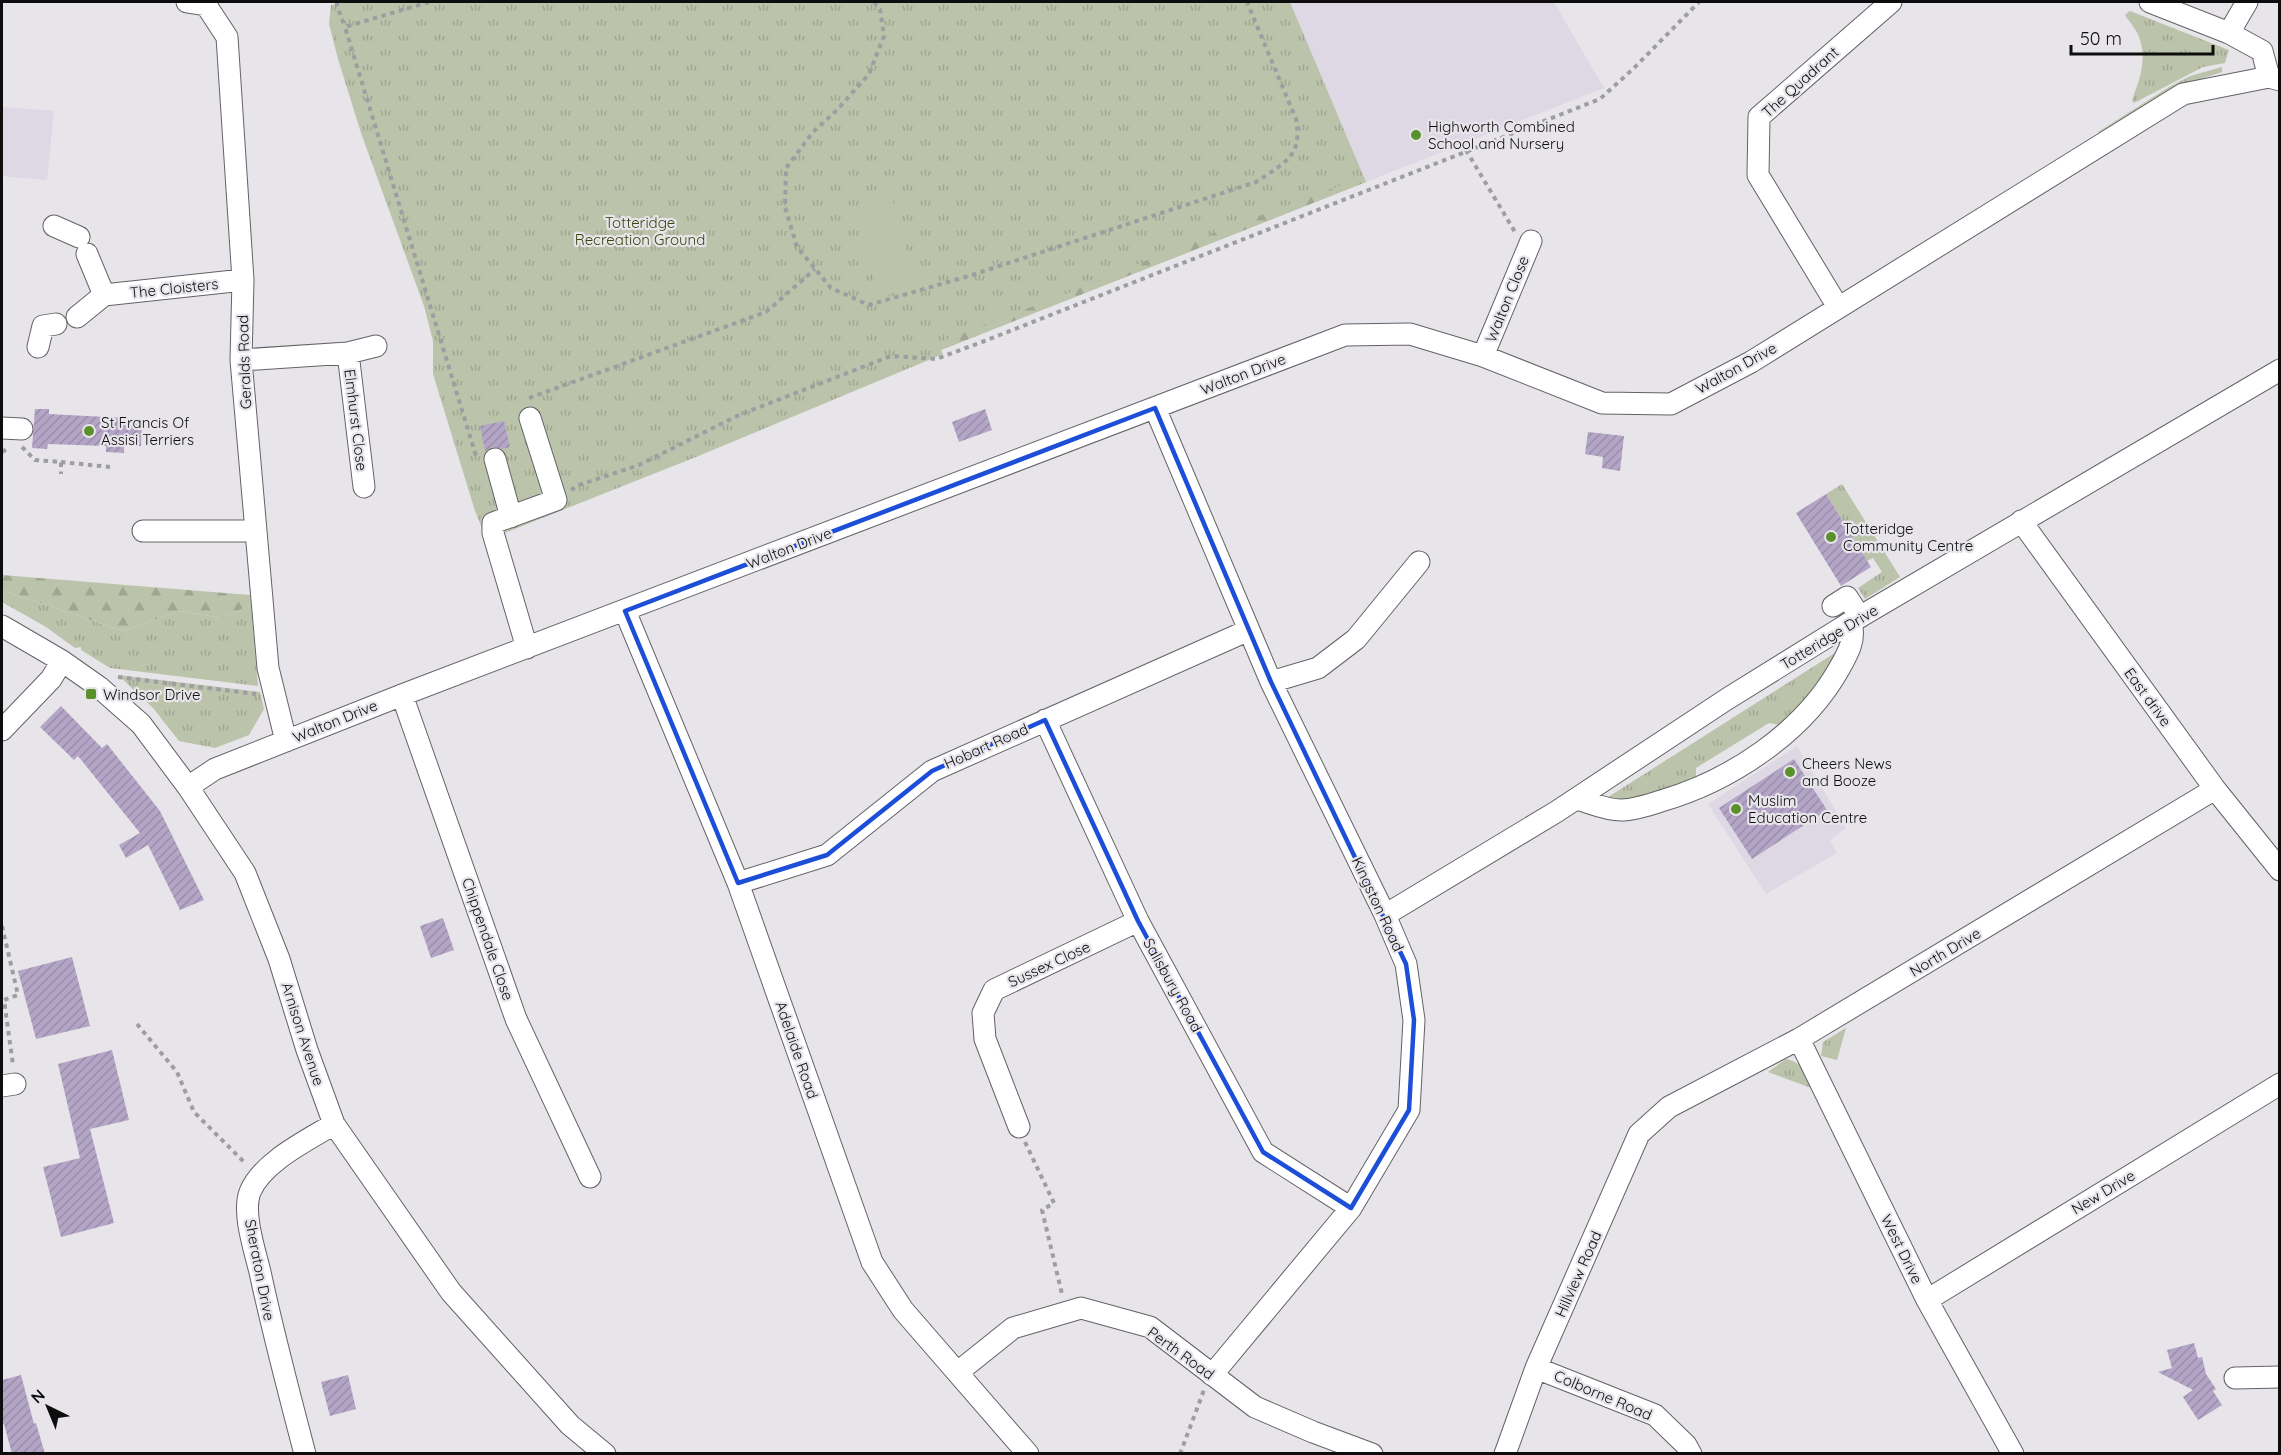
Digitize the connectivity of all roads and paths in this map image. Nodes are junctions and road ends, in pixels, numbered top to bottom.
1 (187, 2) edge
2 (337, 2) edge
3 (429, 2) edge
4 (874, 2) edge
5 (1247, 2) edge
6 (1699, 2) edge
7 (1891, 2) edge
8 (2150, 2) edge
9 (2247, 2) edge
10 (345, 27) junction
11 (2229, 33) junction
12 (2274, 78) edge
13 (1466, 150) junction
14 (54, 226) dead end
15 (1529, 246) joint
16 (815, 269) junction
17 (243, 280) junction
18 (104, 296) junction
19 (1838, 307) junction
20 (77, 317) dead end
21 (56, 324) dead end
22 (376, 346) dead end
23 (38, 347) dead end
24 (348, 353) junction
25 (1483, 356) junction
26 (242, 360) junction
27 (2280, 370) edge
28 (1155, 408) junction
29 (530, 418) joint
30 (13, 429) edge
31 (495, 459) joint
32 (61, 462) junction
33 (110, 467) dead end
34 (61, 474) dead end
35 (364, 487) dead end
36 (556, 500) junction
37 (511, 517) junction
38 (2020, 521) junction
39 (143, 531) dead end
40 (256, 531) junction
41 (1419, 562) dead end
42 (1833, 606) dead end
43 (625, 611) junction
44 (1855, 620) junction
45 (2, 626) edge
46 (1249, 630) junction
47 (527, 648) junction
48 (62, 661) junction
49 (1271, 682) junction
50 (99, 687) junction
51 (402, 695) junction
52 (275, 696) junction
53 (1045, 720) junction
54 (2, 730) edge
55 (286, 741) junction
56 (188, 787) junction
57 (2215, 789) junction
58 (1577, 799) junction
59 (2280, 870) edge
60 (738, 883) junction
61 (1385, 915) junction
62 (1138, 921) junction
63 (2, 926) edge
64 (137, 1024) dead end
65 (1799, 1040) junction
66 (2280, 1084) edge
67 (8, 1085) edge
68 (1670, 1107) joint
69 (334, 1124) junction
70 (1019, 1127) joint
71 (259, 1177) junction
72 (590, 1177) dead end
73 (1351, 1208) junction
74 (1926, 1300) junction
75 (1066, 1312) junction
76 (1536, 1368) junction
77 (958, 1372) junction
78 (1211, 1375) junction
79 (2280, 1377) edge
80 (2235, 1378) dead end
81 (305, 1454) edge
82 (605, 1454) edge
83 (1028, 1454) edge
84 (1180, 1454) edge
85 (1372, 1454) edge
86 (1506, 1454) edge
87 (1691, 1454) edge
88 (2013, 1454) edge

1 - 17 street, Geralds Road
2 - 10 path
3 - 10 path
4 - 16 path
5 - 16 path
6 - 13 path
7 - 19 street, The Quadrant
8 - 11 street
9 - 11 street
10 - 31 path
11 - 12 street
12 - 19 street, Walton Drive
13 - 15 path
13 - 36 path
14 - 18 street
15 - 25 street, Walton Close
16 - 29 path
17 - 18 street, The Cloisters
17 - 26 street, Geralds Road
18 - 20 street
19 - 25 street, Walton Drive
21 - 23 street
22 - 24 street, Elmhurst Close
24 - 26 street, Elmhurst Close
24 - 35 street, Elmhurst Close
25 - 28 street, Walton Drive
26 - 40 street, Geralds Road
27 - 38 street, Totteridge Drive
28 - 43 street, Walton Drive
28 - 46 street, Kingston Road
29 - 36 street
30 - 32 path
31 - 37 street
32 - 33 path
32 - 34 path
36 - 37 street
37 - 47 street
38 - 44 street, Totteridge Drive
38 - 57 street, East drive
39 - 40 street
40 - 52 street, Geralds Road
41 - 49 street
42 - 44 street
43 - 47 street, Walton Drive
43 - 60 street, Adelaide Road
44 - 58 street, Totteridge Drive
44 - 58 street
45 - 48 street, Arnison Avenue
46 - 49 street, Kingston Road
46 - 53 street, Hobart Road
47 - 51 street, Walton Drive
48 - 50 street, Arnison Avenue
48 - 54 street
49 - 61 street, Kingston Road
50 - 52 path
50 - 56 street, Arnison Avenue
51 - 55 street, Walton Drive
51 - 72 street, Chippendale Close
52 - 55 street, Geralds Road
53 - 60 street, Hobart Road
53 - 62 street, Salisbury Road
55 - 56 street, Walton Drive
56 - 69 street, Arnison Avenue
57 - 59 street, East drive
57 - 65 street, North Drive
58 - 61 street, Totteridge Drive
60 - 77 street, Adelaide Road
61 - 73 street, Kingston Road
62 - 70 street, Sussex Close
62 - 73 street, Salisbury Road
63 - 67 path
64 - 71 path
65 - 68 street, North Drive
65 - 74 street, West Drive
66 - 74 street, New Drive
68 - 76 street, Hillview Road
69 - 71 street, Sheraton Drive
69 - 82 street, Arnison Avenue
70 - 75 path
71 - 81 street, Sheraton Drive
73 - 78 street, Kingston Road
74 - 88 street, West Drive
75 - 77 street, Perth Road
75 - 78 street, Perth Road
76 - 86 street, Hillview Road
76 - 87 street, Colborne Road
77 - 83 street, Adelaide Road
78 - 84 path
78 - 85 street, Perth Road
79 - 80 street

